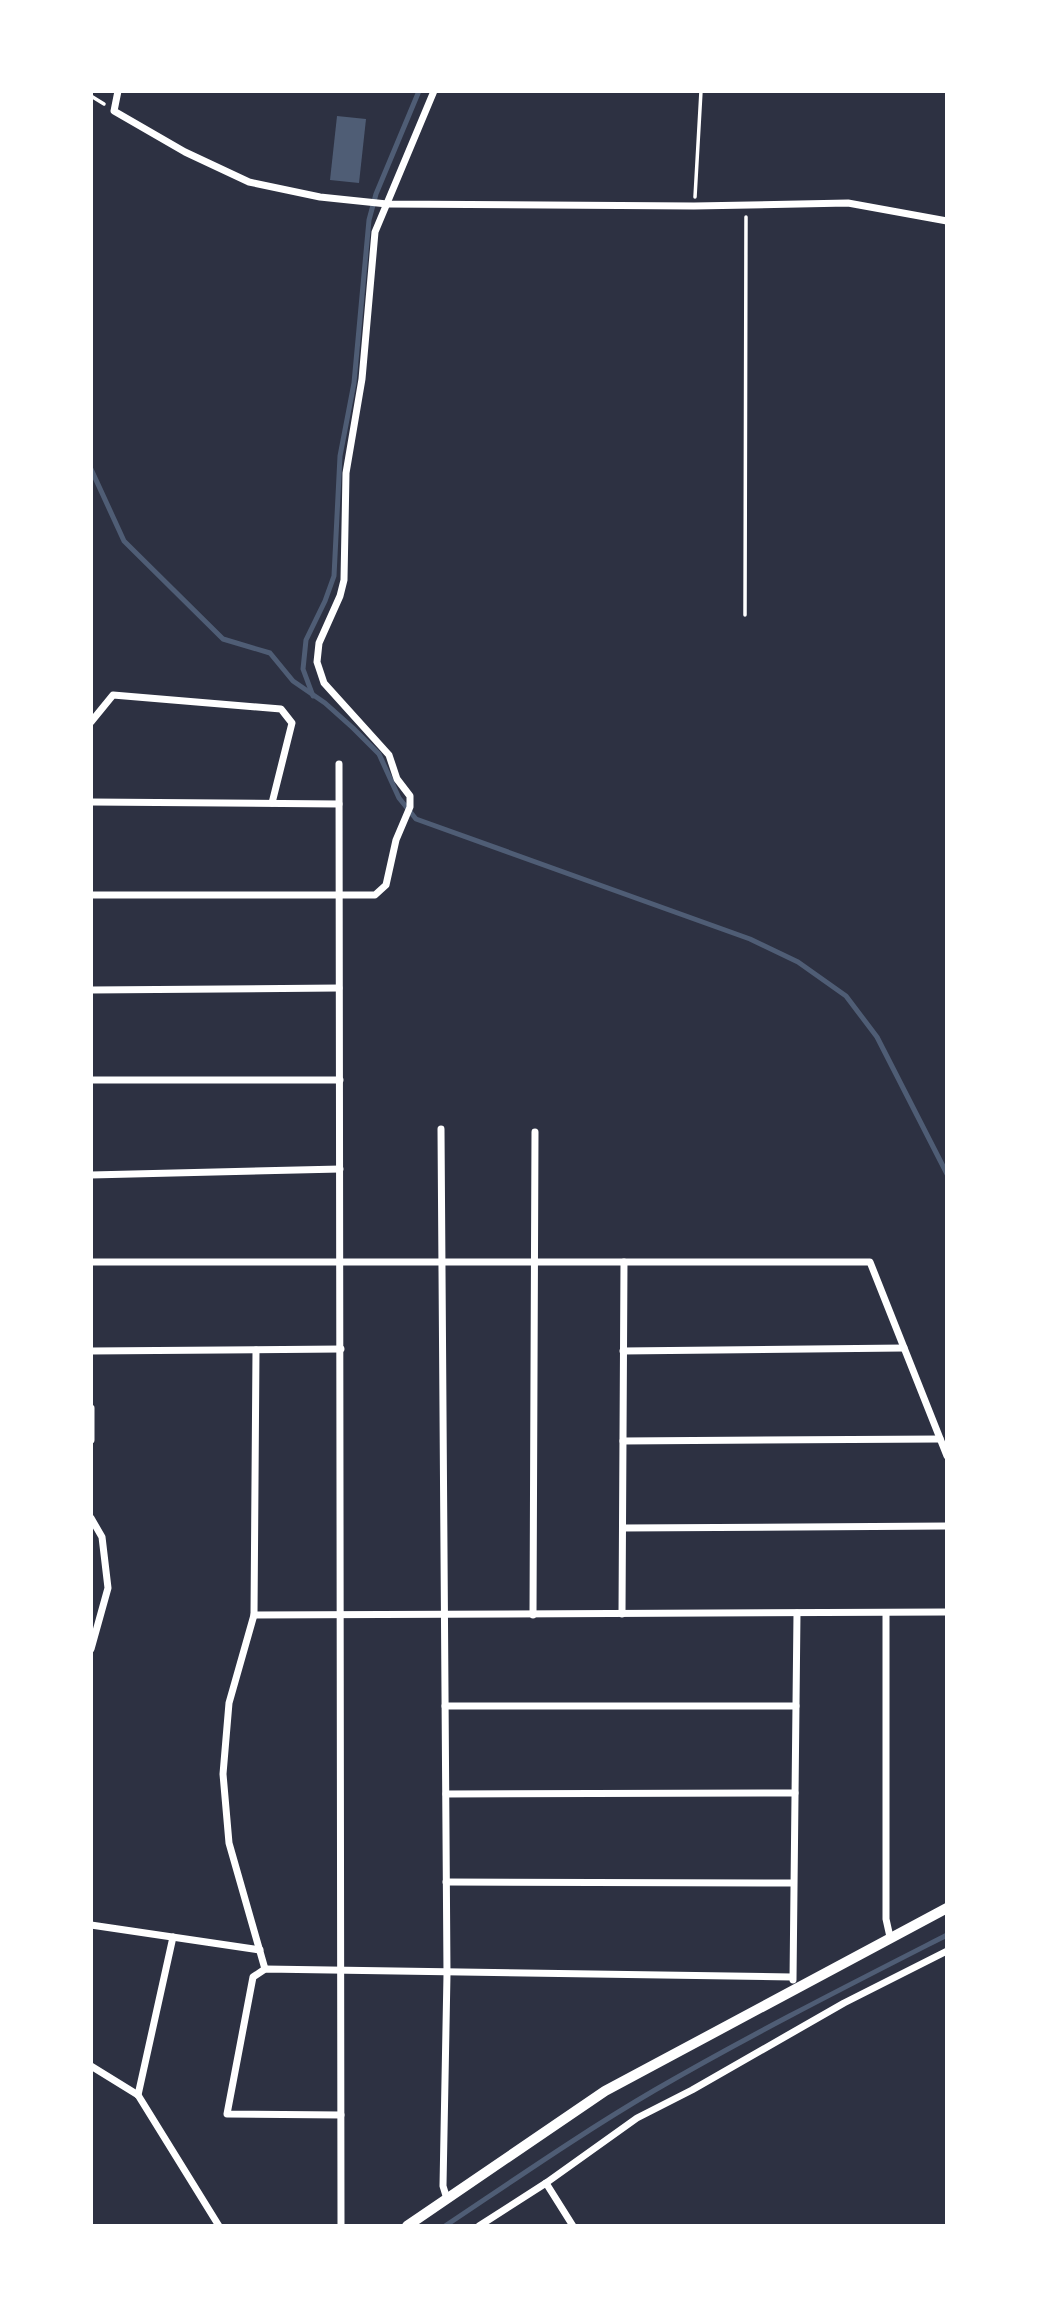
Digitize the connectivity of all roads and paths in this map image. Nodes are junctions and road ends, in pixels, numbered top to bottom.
1 (118, 91) edge
2 (434, 91) edge
3 (701, 91) edge
4 (383, 203) junction
5 (746, 204) junction
6 (694, 206) junction
7 (947, 221) edge
8 (745, 615) dead end
9 (91, 722) edge
10 (339, 764) dead end
11 (91, 802) edge
12 (272, 803) junction
13 (339, 804) junction
14 (91, 895) edge
15 (339, 895) junction
16 (340, 988) junction
17 (91, 989) edge
18 (91, 1080) edge
19 (340, 1080) junction
20 (441, 1129) dead end
21 (535, 1132) dead end
22 (340, 1169) junction
23 (91, 1175) edge
24 (91, 1262) edge
25 (341, 1262) junction
26 (443, 1262) junction
27 (536, 1262) junction
28 (624, 1262) junction
29 (904, 1348) junction
30 (341, 1349) junction
31 (256, 1350) junction
32 (91, 1351) edge
33 (623, 1351) junction
34 (91, 1408) edge
35 (940, 1438) junction
36 (91, 1440) edge
37 (623, 1441) junction
38 (947, 1457) edge
39 (91, 1518) edge
40 (947, 1526) edge
41 (623, 1528) junction
42 (947, 1612) edge
43 (797, 1613) junction
44 (886, 1613) junction
45 (622, 1614) junction
46 (254, 1615) junction
47 (341, 1615) junction
48 (445, 1615) junction
49 (533, 1615) junction
50 (91, 1649) edge
51 (445, 1706) junction
52 (796, 1706) junction
53 (795, 1793) junction
54 (446, 1794) junction
55 (446, 1882) junction
56 (793, 1883) junction
57 (947, 1908) edge
58 (91, 1925) edge
59 (173, 1937) junction
60 (890, 1937) junction
61 (260, 1950) junction
62 (947, 1951) edge
63 (265, 1969) junction
64 (341, 1969) junction
65 (446, 1974) junction
66 (794, 1983) junction
67 (91, 2066) edge
68 (138, 2095) junction
69 (341, 2115) junction
70 (546, 2183) junction
71 (447, 2199) junction
72 (219, 2226) edge
73 (341, 2226) edge
74 (407, 2226) edge
75 (479, 2226) edge
76 (573, 2226) edge

1 - 4 street
2 - 4 street
3 - 6 path
4 - 6 street
4 - 15 street
5 - 6 street
5 - 7 street
5 - 8 path
9 - 12 street
10 - 13 street
11 - 12 street
12 - 13 street
13 - 15 street
14 - 15 street
15 - 16 street
16 - 17 street
16 - 19 street
18 - 19 street
19 - 22 street
20 - 26 street
21 - 27 street
22 - 23 street
22 - 25 street
24 - 25 street
25 - 26 street
25 - 30 street
26 - 27 street
26 - 48 street
27 - 28 street
27 - 49 street
28 - 29 street
28 - 33 street
29 - 33 street
29 - 35 street
30 - 31 street
30 - 47 street
31 - 32 street
31 - 46 street
33 - 37 street
34 - 36 street
35 - 37 street
35 - 38 street
37 - 41 street
39 - 50 street
40 - 41 street
41 - 45 street
42 - 44 street
43 - 44 street
43 - 45 street
43 - 52 street
44 - 60 street
45 - 49 street
46 - 47 street
46 - 61 street
47 - 48 street
47 - 64 street
48 - 49 street
48 - 51 street
51 - 52 street
51 - 54 street
52 - 53 street
53 - 54 street
53 - 56 street
54 - 55 street
55 - 56 street
55 - 65 street
56 - 66 street
57 - 60 street
58 - 59 street
59 - 61 street
59 - 68 street
60 - 66 street
61 - 63 street
62 - 70 street
63 - 64 street
63 - 69 street
64 - 65 street
64 - 69 street
65 - 66 street
65 - 71 street
66 - 71 street
67 - 68 street
68 - 72 street
69 - 73 street
70 - 75 street
70 - 76 street
71 - 74 street

